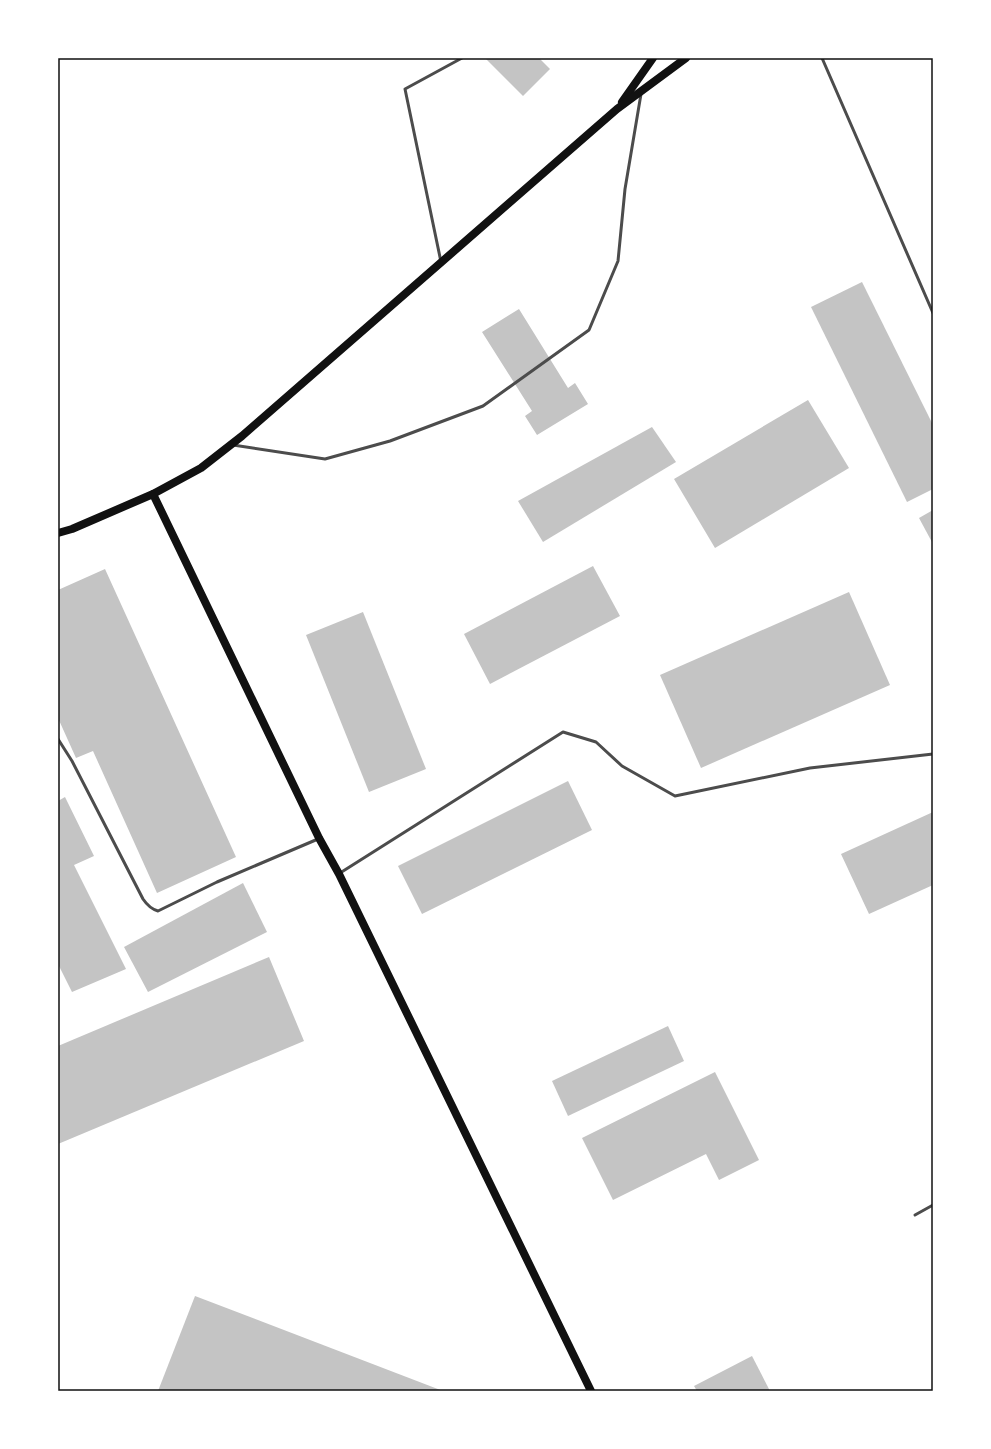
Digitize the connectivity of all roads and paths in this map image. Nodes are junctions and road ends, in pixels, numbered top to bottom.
1 (462, 58) edge
2 (654, 58) edge
3 (686, 58) edge
4 (822, 58) edge
5 (641, 91) junction
6 (617, 109) junction
7 (441, 263) junction
8 (933, 312) edge
9 (231, 445) junction
10 (153, 494) junction
11 (58, 533) edge
12 (58, 739) edge
13 (933, 754) edge
14 (319, 838) junction
15 (339, 874) junction
16 (933, 1205) edge
17 (915, 1215) dead end
18 (591, 1391) edge

1 - 7 lane
2 - 6 main road
3 - 5 main road
4 - 8 lane
5 - 6 main road
5 - 9 lane
6 - 7 main road
7 - 9 main road
9 - 10 main road
10 - 11 main road
10 - 14 main road
12 - 14 lane
13 - 15 lane
14 - 15 main road
15 - 18 main road
16 - 17 lane

